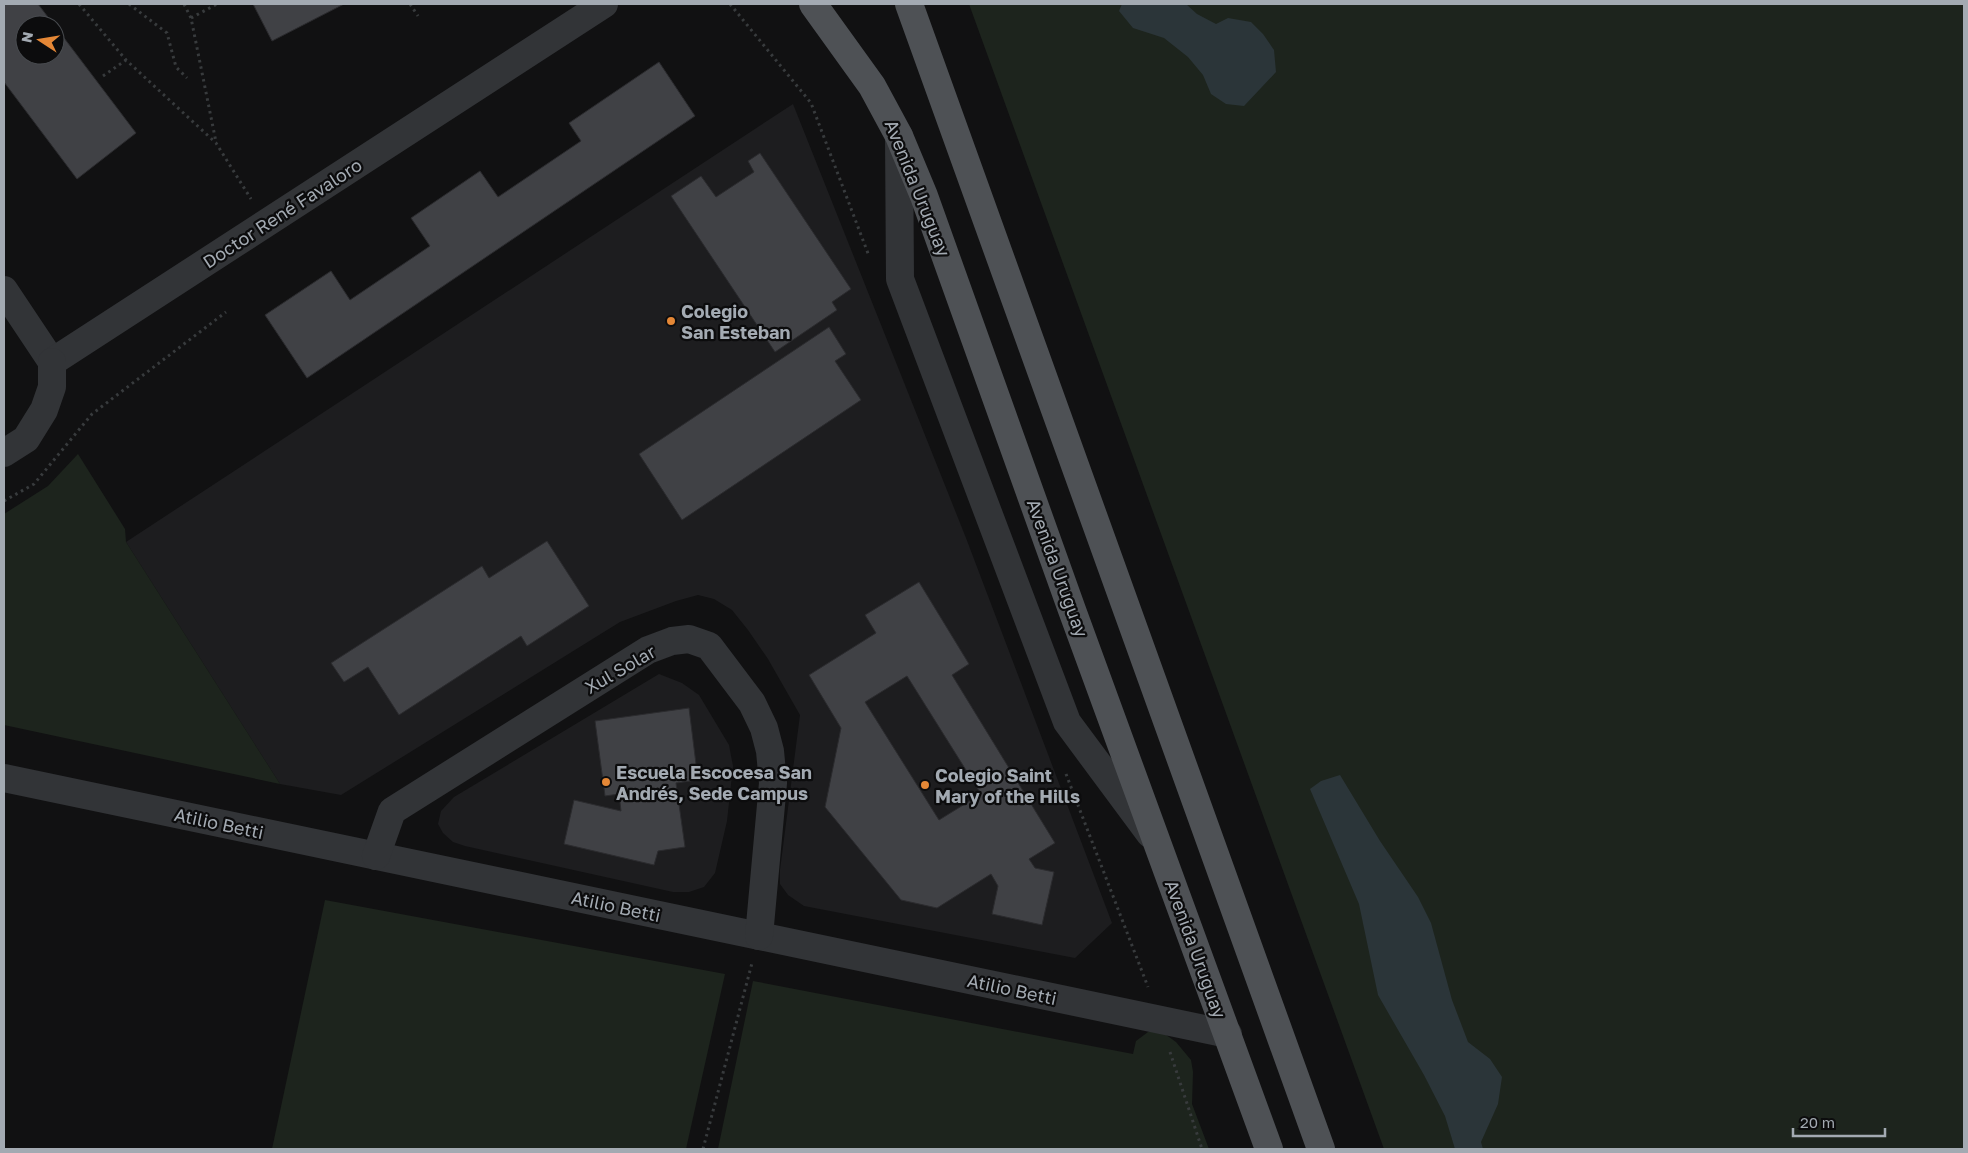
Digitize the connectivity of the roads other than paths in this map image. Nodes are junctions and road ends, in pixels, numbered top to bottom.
1 (604, 4) edge
2 (813, 4) edge
3 (910, 4) edge
4 (899, 136) junction
5 (4, 290) edge
6 (52, 362) junction
7 (4, 453) edge
8 (4, 778) edge
9 (1158, 844) junction
10 (376, 856) junction
11 (759, 936) junction
12 (1228, 1034) junction
13 (1269, 1149) edge
14 (1321, 1149) edge

1 - 6 street, Doctor René Favaloro
2 - 4 main road, Avenida Uruguay
3 - 14 main road
4 - 9 main road, Avenida Uruguay
4 - 9 street
5 - 6 street
6 - 7 street
8 - 10 street, Atilio Betti
9 - 12 main road, Avenida Uruguay
10 - 11 street, Atilio Betti
10 - 11 street, Xul Solar
11 - 12 street, Atilio Betti
12 - 13 main road, Avenida Uruguay

